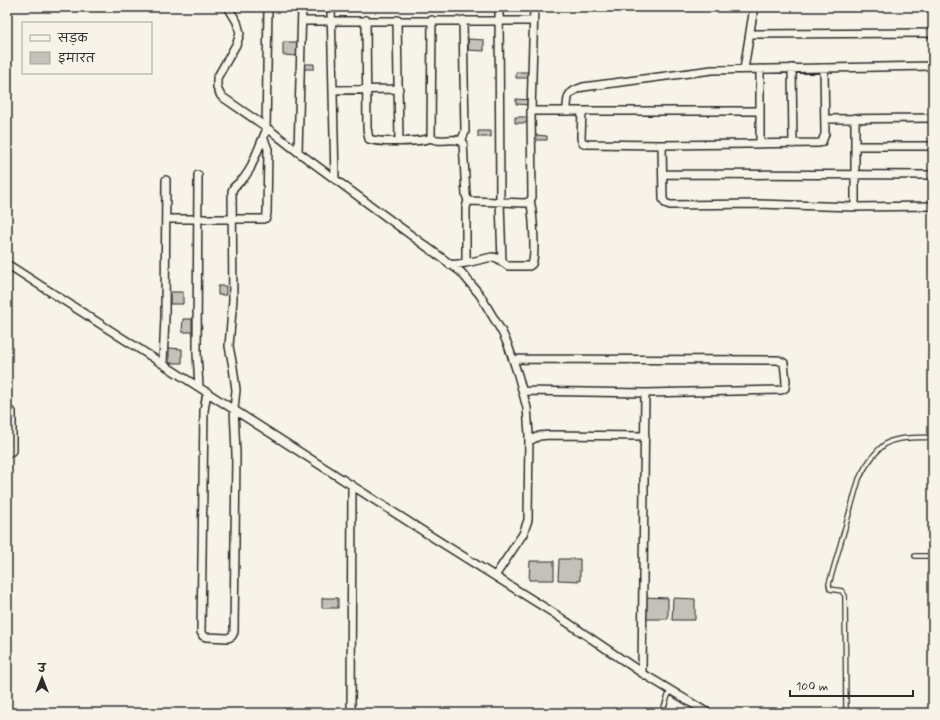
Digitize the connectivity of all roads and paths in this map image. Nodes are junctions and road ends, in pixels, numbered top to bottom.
1 (228, 7) edge
2 (268, 7) edge
3 (302, 7) edge
4 (331, 7) edge
5 (499, 7) edge
6 (534, 7) edge
7 (754, 7) edge
8 (331, 20) junction
9 (366, 20) junction
10 (397, 20) junction
11 (432, 20) junction
12 (463, 20) junction
13 (302, 21) junction
14 (499, 21) junction
15 (533, 21) junction
16 (933, 33) edge
17 (750, 34) junction
18 (933, 66) edge
19 (792, 68) junction
20 (824, 68) junction
21 (744, 69) junction
22 (760, 69) junction
23 (366, 89) junction
24 (399, 89) junction
25 (333, 90) junction
26 (531, 111) junction
27 (567, 111) junction
28 (582, 111) junction
29 (760, 111) junction
30 (855, 118) junction
31 (933, 118) edge
32 (825, 119) junction
33 (266, 126) junction
34 (431, 138) junction
35 (264, 139) junction
36 (399, 141) junction
37 (461, 141) junction
38 (760, 144) junction
39 (793, 144) junction
40 (662, 145) junction
41 (855, 146) junction
42 (933, 146) edge
43 (298, 152) junction
44 (663, 174) junction
45 (856, 174) junction
46 (198, 175) dead end
47 (933, 175) edge
48 (334, 179) junction
49 (166, 180) dead end
50 (468, 200) junction
51 (530, 201) junction
52 (500, 202) junction
53 (933, 206) edge
54 (855, 207) junction
55 (198, 219) junction
56 (232, 219) junction
57 (166, 220) junction
58 (502, 262) junction
59 (466, 263) junction
60 (7, 264) edge
61 (450, 265) junction
62 (513, 359) junction
63 (163, 363) junction
64 (199, 387) junction
65 (524, 391) junction
66 (208, 392) junction
67 (645, 392) junction
68 (234, 409) junction
69 (12, 412) dead end
70 (645, 436) junction
71 (933, 437) edge
72 (529, 441) junction
73 (7, 454) edge
74 (352, 485) junction
75 (915, 556) dead end
76 (933, 556) edge
77 (495, 576) junction
78 (642, 673) junction
79 (670, 690) junction
80 (351, 713) edge
81 (662, 713) edge
82 (708, 713) edge
83 (846, 713) edge

1 - 33 street
2 - 33 street
3 - 13 street
4 - 8 street
5 - 14 street
6 - 15 street
7 - 17 street
8 - 9 street
8 - 13 street
8 - 25 street
9 - 10 street
9 - 23 street
10 - 11 street
10 - 24 street
11 - 12 street
11 - 34 street
12 - 14 street
12 - 37 street
13 - 43 street
14 - 15 street
14 - 52 street
15 - 26 street
16 - 17 street
17 - 21 street
18 - 20 street
19 - 20 street
19 - 22 street
19 - 39 street
20 - 32 street
21 - 22 street
21 - 27 street
22 - 29 street
23 - 24 street
23 - 25 street
23 - 36 street
24 - 36 street
25 - 48 street
26 - 27 street
26 - 51 street
27 - 28 street
28 - 29 street
28 - 40 street
29 - 38 street
30 - 31 street
30 - 32 street
30 - 41 street
32 - 39 street
33 - 35 street
33 - 43 street
34 - 36 street
34 - 37 street
35 - 56 street
35 - 56 street
37 - 50 street
38 - 39 street
38 - 40 street
40 - 44 street
41 - 42 street
41 - 45 street
43 - 48 street
44 - 45 street
44 - 54 street
45 - 47 street
45 - 54 street
46 - 55 street
48 - 61 street
49 - 57 street
50 - 52 street
50 - 59 street
51 - 52 street
51 - 58 street
52 - 58 street
53 - 54 street
55 - 56 street
55 - 57 street
55 - 64 street
56 - 68 street
57 - 63 street
58 - 59 street
59 - 61 street
60 - 63 street
61 - 62 street
62 - 65 street
62 - 67 street
63 - 64 street
64 - 66 street
65 - 67 street
65 - 72 street
66 - 68 street
66 - 68 street
67 - 70 street
68 - 74 street
69 - 73 street
70 - 72 street
70 - 78 street
71 - 83 lane
72 - 77 street
74 - 77 street
74 - 80 street
75 - 76 lane
77 - 78 street
78 - 79 street
79 - 81 lane
79 - 82 street

